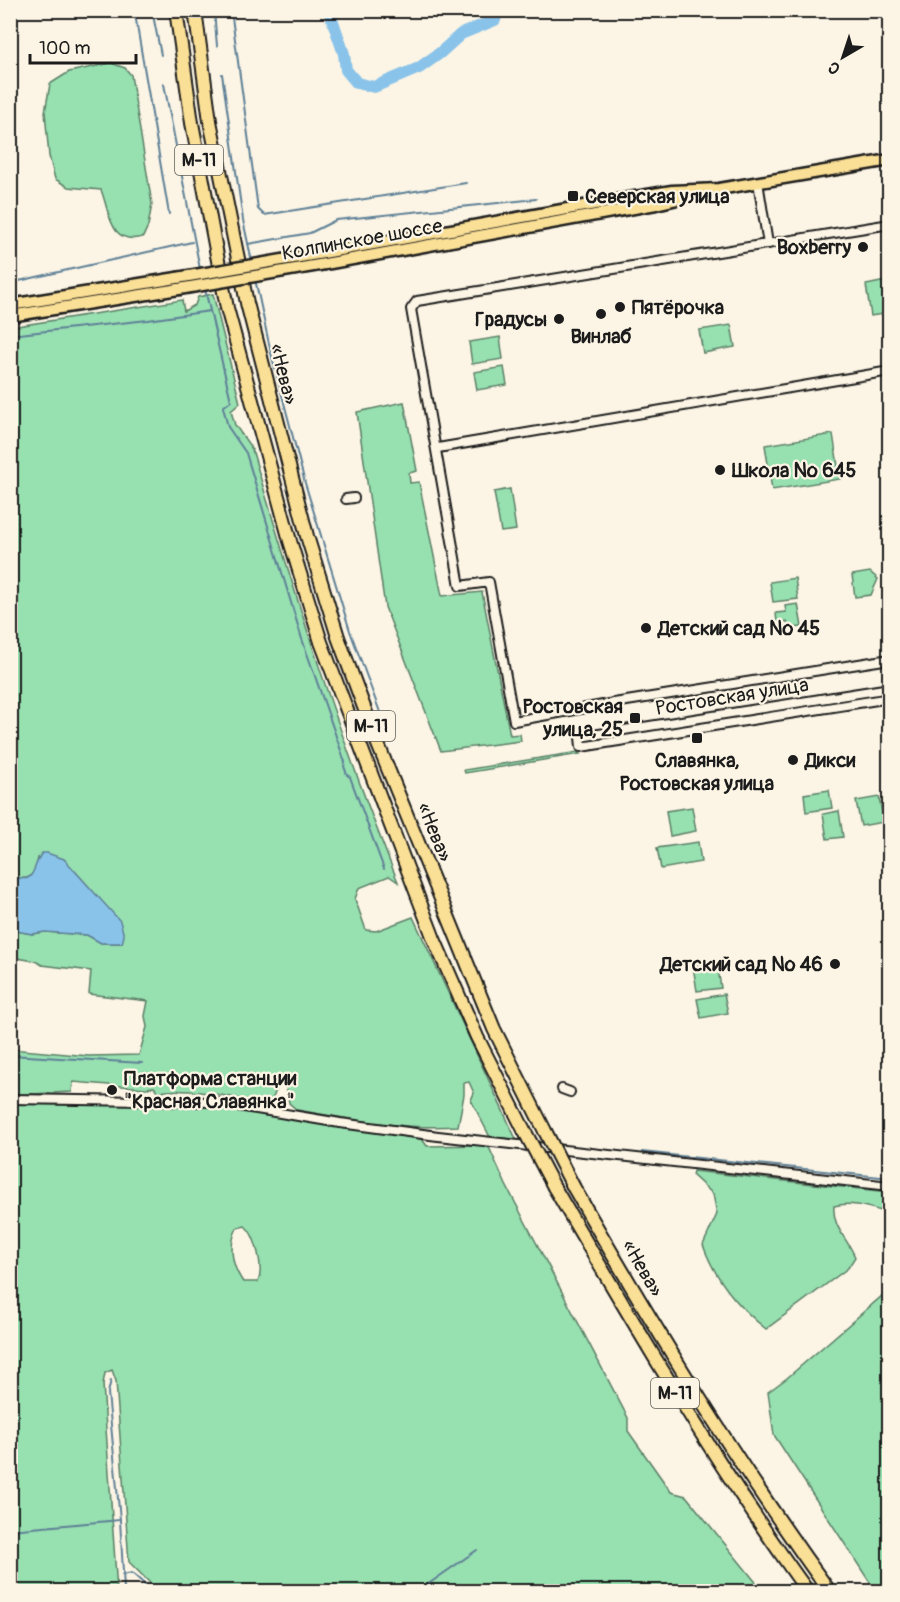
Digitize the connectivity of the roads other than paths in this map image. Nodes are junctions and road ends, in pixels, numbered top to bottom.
1 (176, 10) edge
2 (195, 10) edge
3 (890, 160) edge
4 (758, 182) junction
5 (890, 224) edge
6 (768, 244) junction
7 (178, 284) junction
8 (10, 305) edge
9 (10, 316) edge
10 (890, 371) edge
11 (438, 448) junction
12 (890, 659) edge
13 (890, 688) edge
14 (890, 698) edge
15 (562, 1089) dead end
16 (570, 1092) dead end
17 (10, 1099) edge
18 (890, 1186) edge
19 (808, 1592) edge
20 (830, 1592) edge

1 - 19 highway, «Нева» / М-11, bridge
2 - 20 highway, «Нева» / М-11, bridge
3 - 4 main road, Колпинское шоссе
4 - 6 street
4 - 7 main road, Колпинское шоссе, bridge
5 - 6 street
6 - 11 street
7 - 8 main road, Колпинское шоссе
7 - 9 main road, Колпинское шоссе
10 - 11 street
11 - 12 street
13 - 14 street, Ростовская улица
15 - 16 street
17 - 18 street

